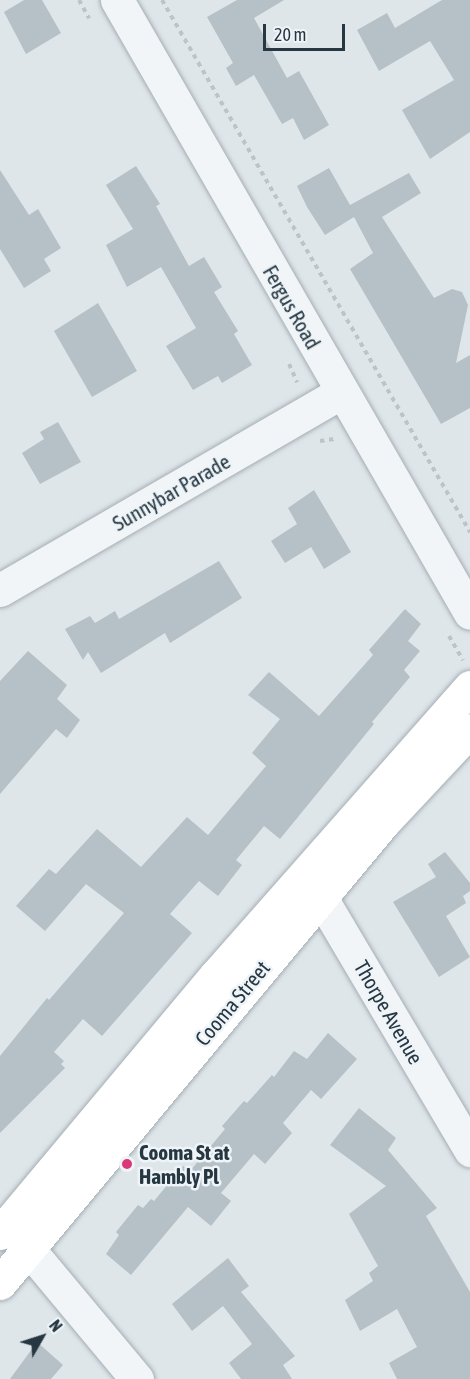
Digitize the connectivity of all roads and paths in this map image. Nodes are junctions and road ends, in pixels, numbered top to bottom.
1 (117, 0) edge
2 (162, 0) edge
3 (340, 392) junction
4 (470, 532) edge
5 (0, 590) edge
6 (470, 613) edge
7 (470, 687) edge
8 (470, 730) edge
9 (314, 886) junction
10 (470, 1150) edge
11 (4, 1229) edge
12 (29, 1250) junction
13 (0, 1283) edge
14 (137, 1379) edge

1 - 3 street, Fergus Road
2 - 4 path
3 - 5 street, Sunnybar Parade
3 - 6 street, Fergus Road
7 - 9 main road, Cooma Street
8 - 9 main road, Cooma Street
9 - 10 street, Thorpe Avenue
9 - 11 main road, Cooma Street
9 - 12 main road, Cooma Street
11 - 12 street
12 - 13 main road, Cooma Street
12 - 14 street

